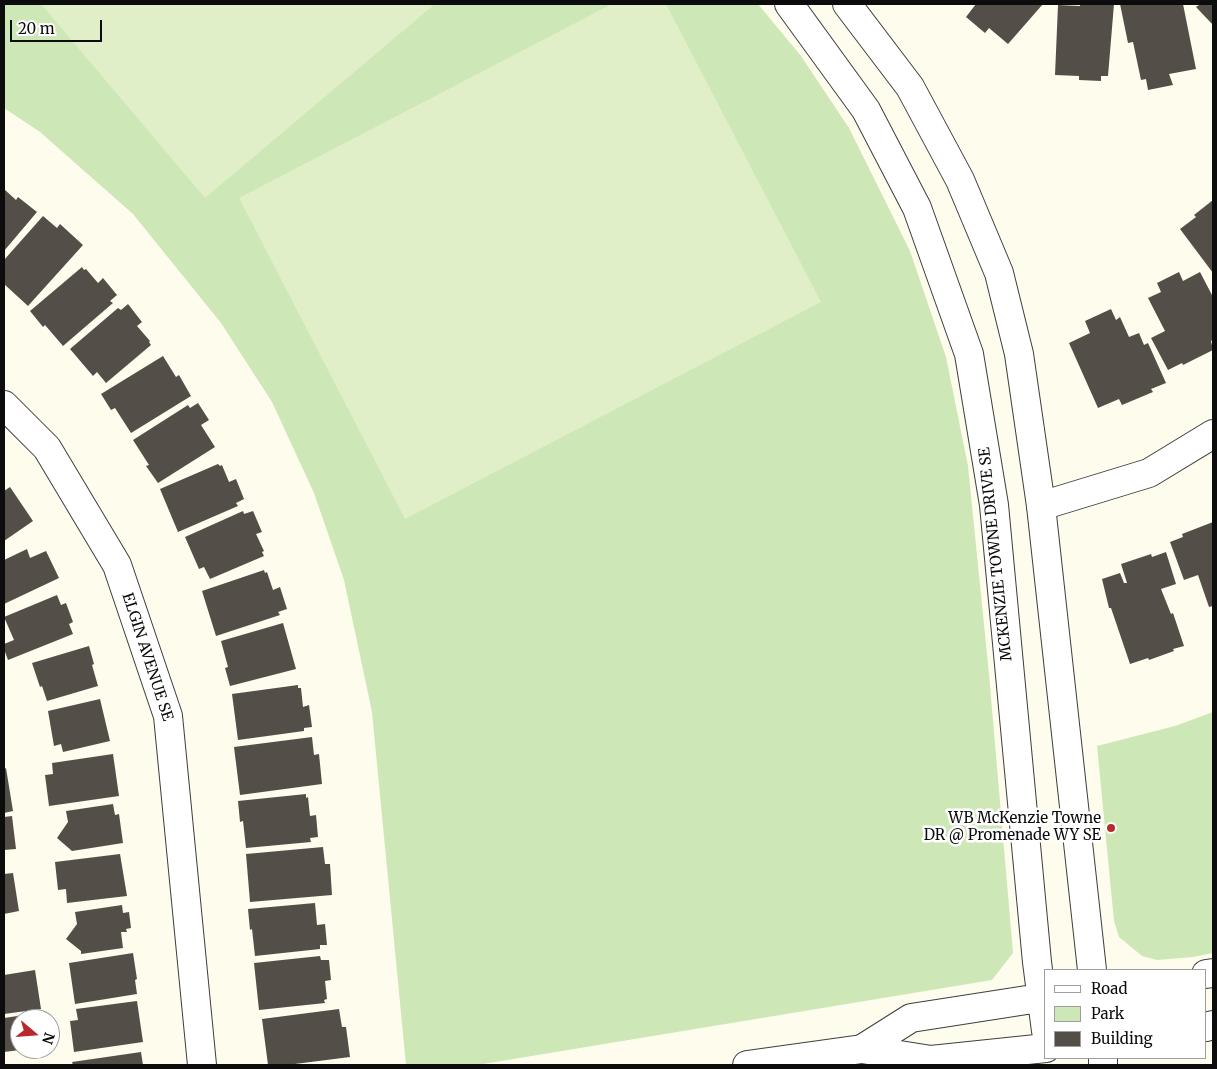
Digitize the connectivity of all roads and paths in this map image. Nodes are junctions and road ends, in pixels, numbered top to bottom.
1 (789, 4) edge
2 (847, 4) edge
3 (4, 405) edge
4 (1213, 434) edge
5 (1041, 506) junction
6 (1092, 969) edge
7 (1043, 997) edge
8 (1044, 1048) edge
9 (862, 1049) junction
10 (202, 1065) edge
11 (747, 1065) edge

1 - 7 street, MCKENZIE TOWNE DRIVE SE
2 - 5 street
3 - 10 street, ELGIN AVENUE SE
4 - 5 street
5 - 6 street
7 - 9 street
8 - 9 street
9 - 11 street

